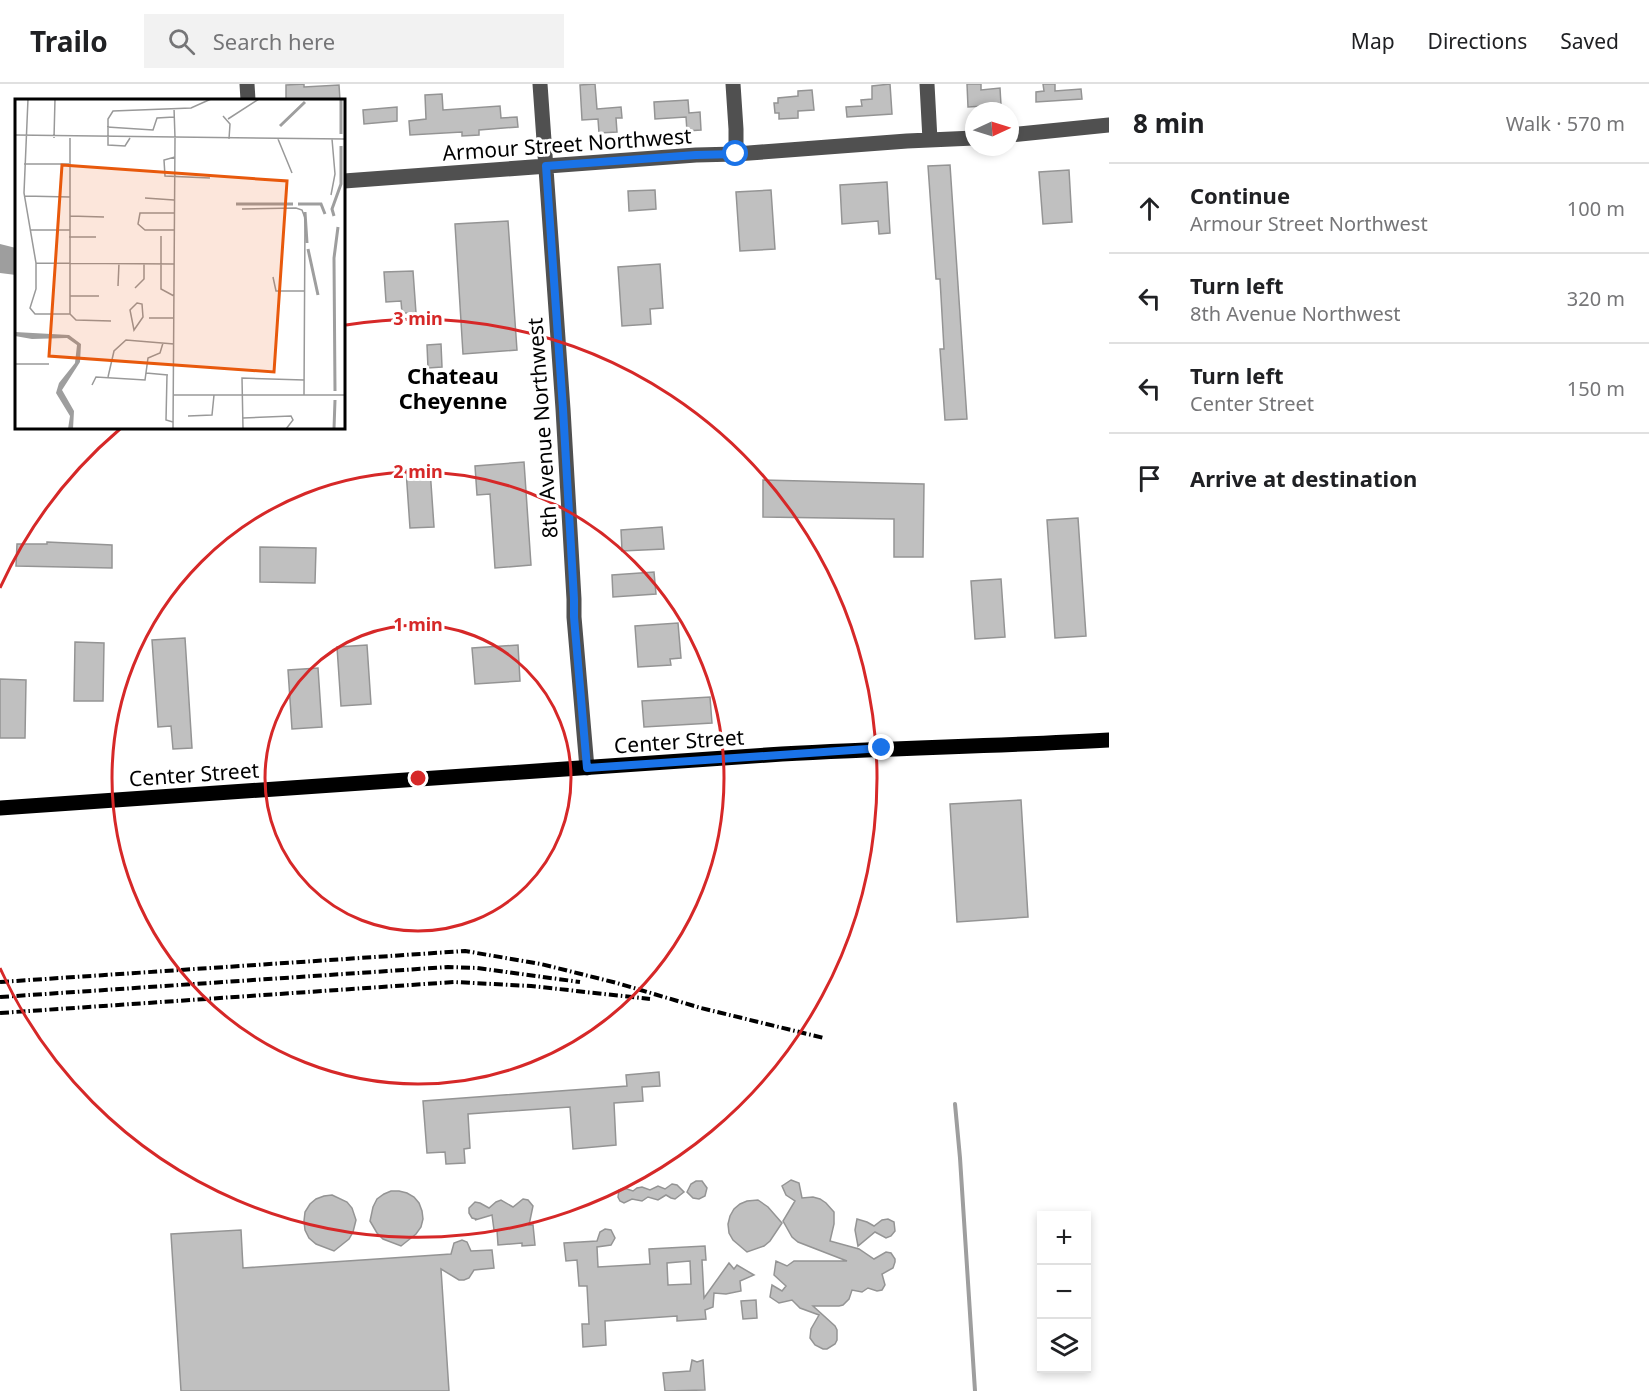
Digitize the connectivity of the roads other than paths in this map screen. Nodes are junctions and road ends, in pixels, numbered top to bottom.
1 (247, 84) edge
2 (540, 84) edge
3 (733, 84) edge
4 (927, 84) edge
5 (248, 99) edge
6 (1109, 125) edge
7 (1019, 134) edge
8 (965, 138) edge
9 (930, 140) junction
10 (736, 154) junction
11 (546, 166) junction
12 (345, 181) edge
13 (1109, 740) edge
14 (587, 768) junction
15 (0, 808) edge

1 - 5 street
2 - 11 street, 8th Avenue Northwest
3 - 10 street
4 - 9 street
6 - 7 street
8 - 9 street, Armour Street Northwest
9 - 10 street, Armour Street Northwest
10 - 11 street, Armour Street Northwest
11 - 12 street, Armour Street Northwest
11 - 14 street, 8th Avenue Northwest
13 - 14 main road, Center Street
14 - 15 main road, Center Street

